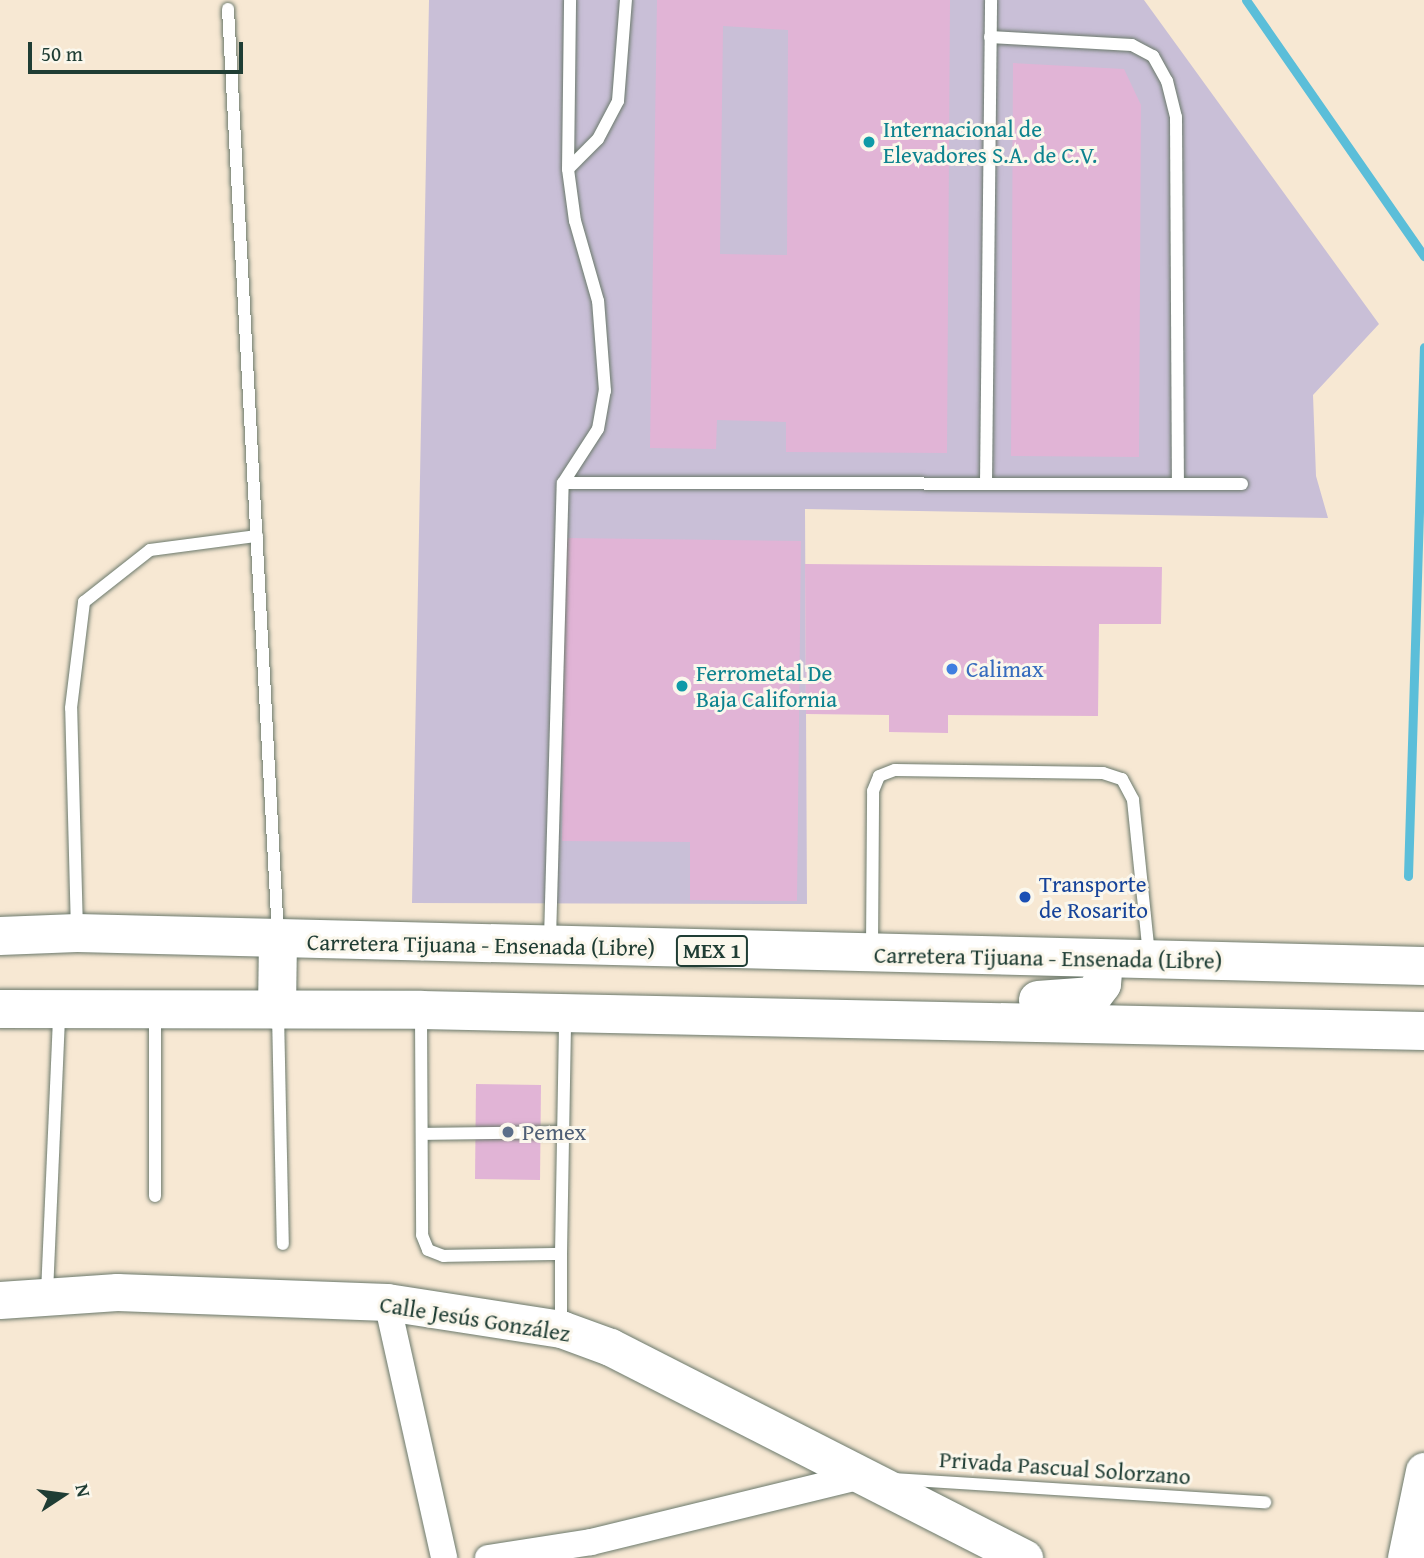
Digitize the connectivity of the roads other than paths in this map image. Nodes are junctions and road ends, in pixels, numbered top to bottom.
1 (570, 0) edge
2 (626, 0) edge
3 (990, 0) edge
4 (228, 9) dead end
5 (990, 37) junction
6 (568, 169) junction
7 (563, 483) junction
8 (986, 484) junction
9 (1178, 484) junction
10 (1242, 484) dead end
11 (257, 536) junction
12 (77, 933) junction
13 (0, 936) edge
14 (278, 941) junction
15 (550, 947) junction
16 (872, 954) junction
17 (1104, 959) junction
18 (1149, 960) junction
19 (1424, 967) edge
20 (0, 1009) edge
21 (59, 1009) junction
22 (155, 1010) junction
23 (278, 1010) junction
24 (421, 1010) junction
25 (565, 1013) junction
26 (838, 1018) junction
27 (1424, 1031) edge
28 (564, 1132) junction
29 (422, 1134) junction
30 (155, 1196) dead end
31 (283, 1244) dead end
32 (561, 1254) junction
33 (47, 1297) junction
34 (0, 1300) edge
35 (387, 1302) junction
36 (561, 1329) junction
37 (1424, 1472) edge
38 (862, 1476) junction
39 (1265, 1502) dead end
40 (444, 1558) edge
41 (488, 1558) edge
42 (1024, 1558) edge
43 (1406, 1558) edge

1 - 6 lane
2 - 6 lane
3 - 5 lane
4 - 11 lane
5 - 8 lane
5 - 9 lane
6 - 7 lane
7 - 8 lane
7 - 15 lane
8 - 9 lane
9 - 10 lane
11 - 12 lane
11 - 14 lane
12 - 13 highway, Carretera Tijuana - Ensenada (Libre) / MEX 1
12 - 14 highway, Carretera Tijuana - Ensenada (Libre) / MEX 1
14 - 15 highway, Carretera Tijuana - Ensenada (Libre) / MEX 1
14 - 23 highway
15 - 16 highway, Carretera Tijuana - Ensenada (Libre) / MEX 1
16 - 17 highway, Carretera Tijuana - Ensenada (Libre) / MEX 1
16 - 18 lane
17 - 18 highway, Carretera Tijuana - Ensenada (Libre) / MEX 1
17 - 26 highway
18 - 19 highway, Carretera Tijuana - Ensenada (Libre) / MEX 1
20 - 21 highway
21 - 22 highway
21 - 33 lane
22 - 23 highway
22 - 30 lane
23 - 24 highway
23 - 31 lane
24 - 25 highway
24 - 29 lane
25 - 26 highway
25 - 28 lane
26 - 27 highway
28 - 29 lane
28 - 32 lane
29 - 32 lane
32 - 36 lane
33 - 34 street, Calle Jesús González
33 - 35 street, Calle Jesús González
35 - 36 street, Calle Jesús González
35 - 40 street
36 - 38 street, Calle Jesús González
37 - 43 street
38 - 39 lane, Privada Pascual Solorzano
38 - 41 street
38 - 42 street, Calle Jesús González

